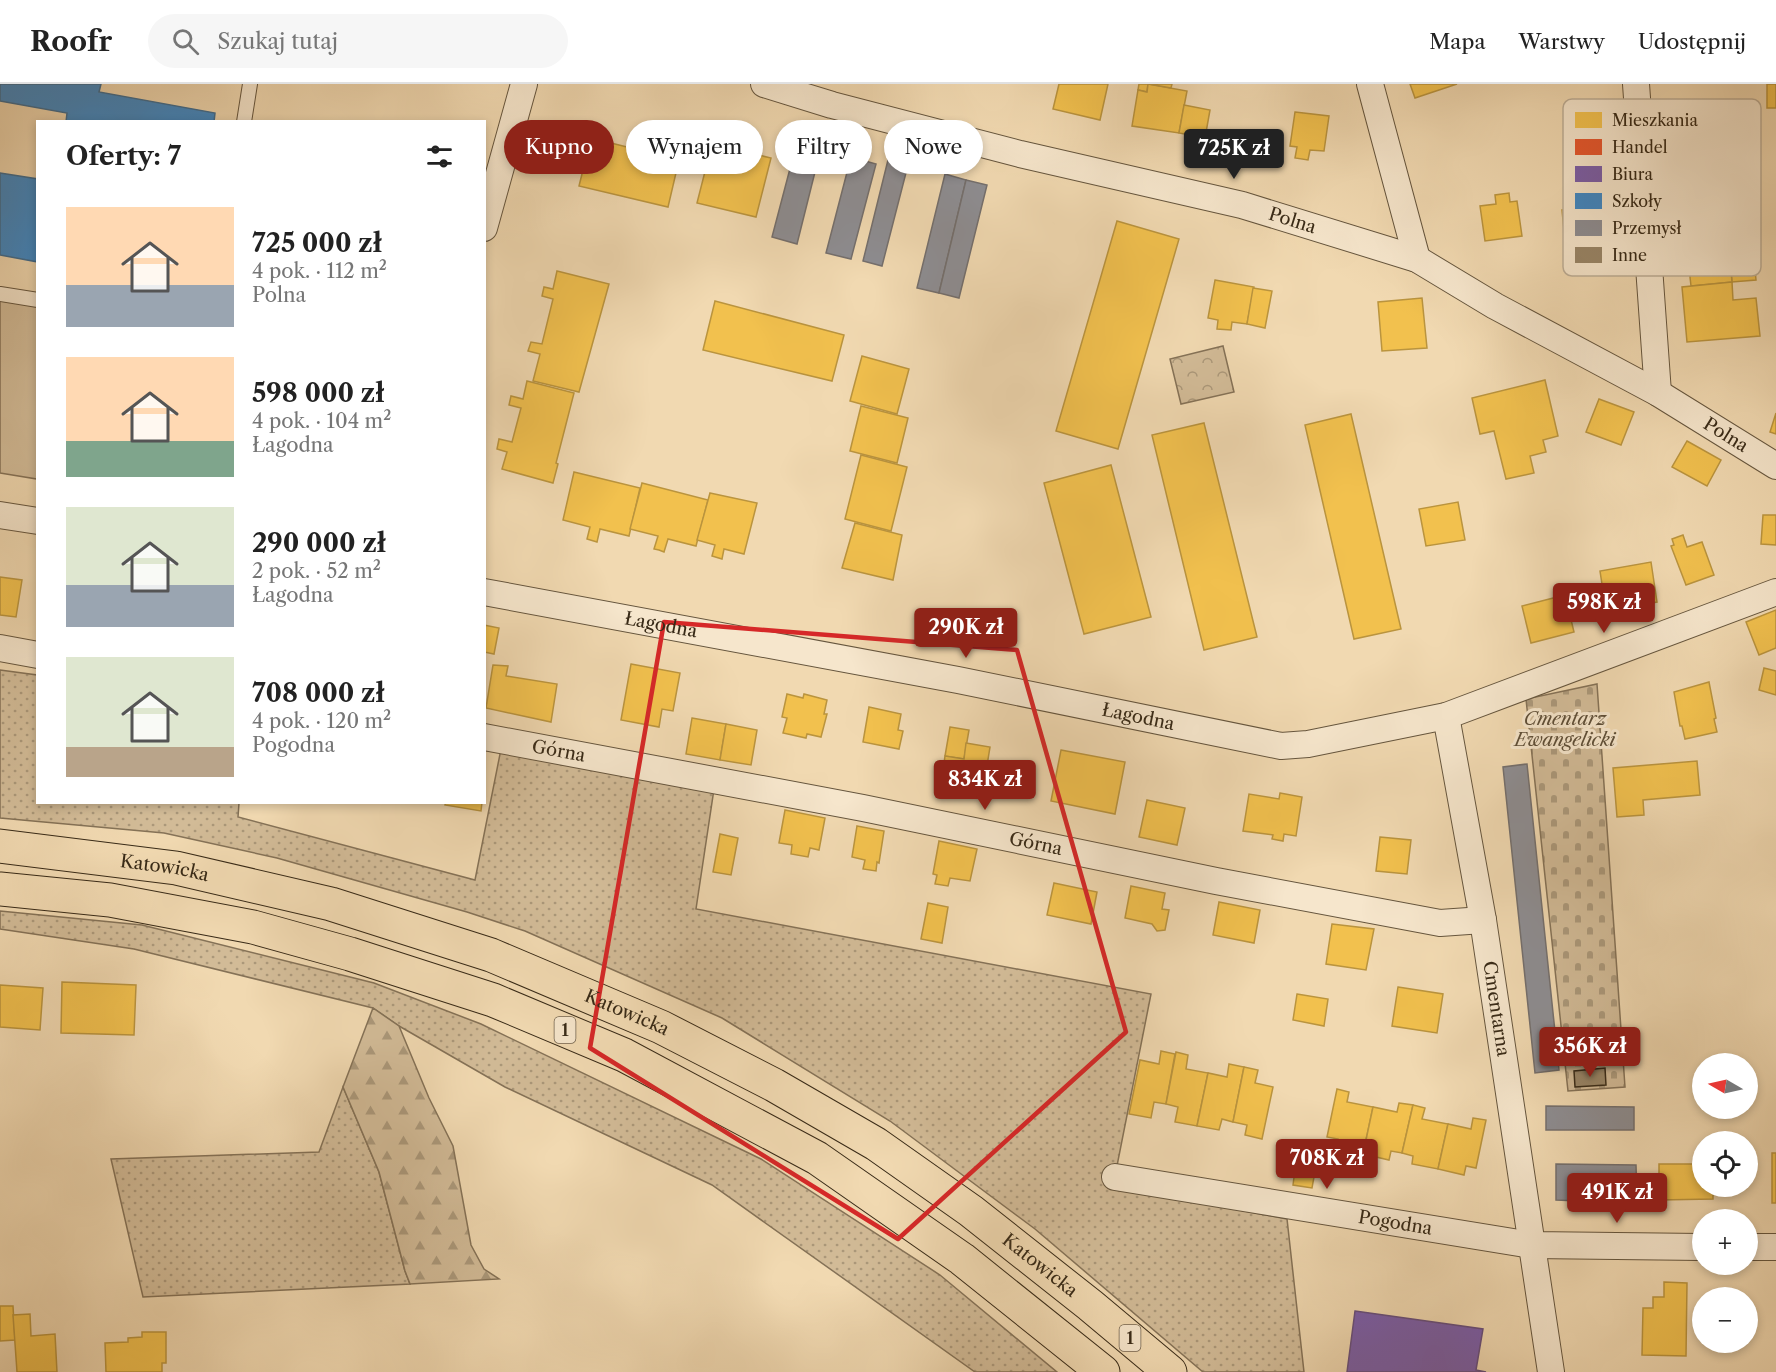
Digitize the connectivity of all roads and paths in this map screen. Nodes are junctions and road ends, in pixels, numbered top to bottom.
1 (250, 84) edge
2 (524, 84) edge
3 (764, 84) edge
4 (1370, 84) edge
5 (1636, 84) edge
6 (834, 95) edge
7 (1637, 99) edge
8 (244, 120) edge
9 (486, 221) edge
10 (1417, 260) junction
11 (1650, 276) edge
12 (0, 294) edge
13 (36, 300) edge
14 (1658, 393) junction
15 (1776, 466) edge
16 (0, 515) edge
17 (36, 521) edge
18 (486, 592) edge
19 (1776, 592) edge
20 (0, 648) edge
21 (36, 654) edge
22 (1446, 716) junction
23 (486, 736) edge
24 (0, 846) edge
25 (0, 889) edge
26 (1483, 920) junction
27 (1115, 1177) dead end
28 (1531, 1245) junction
29 (1692, 1247) edge
30 (1758, 1247) edge
31 (1776, 1247) edge
32 (1103, 1372) edge
33 (1170, 1372) edge
34 (1551, 1372) edge

1 - 8 lane
2 - 9 street
3 - 6 street, Polna
4 - 10 street
5 - 7 street
6 - 10 street, Polna
10 - 14 street, Polna
11 - 14 street
12 - 13 lane
14 - 15 street, Polna
16 - 17 street
18 - 22 street, Łagodna
19 - 22 street, Łagodna
20 - 21 street
22 - 26 street, Cmentarna
23 - 26 street, Górna
24 - 33 main road, Katowicka / 1
25 - 32 main road, 1
26 - 28 street, Cmentarna
27 - 28 street, Pogodna
28 - 29 street, Pogodna
28 - 34 street, Cmentarna
30 - 31 street

